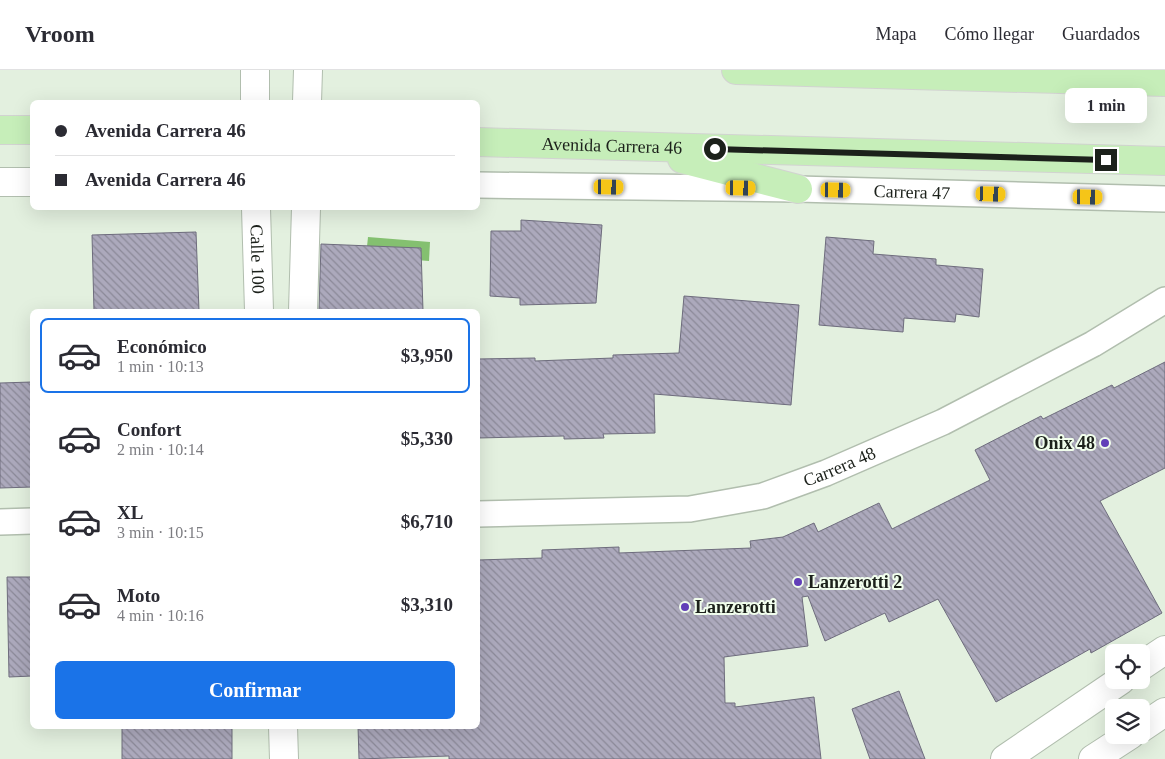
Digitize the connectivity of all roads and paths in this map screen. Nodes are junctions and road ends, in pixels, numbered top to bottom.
1 (255, 70) edge
2 (308, 70) edge
3 (736, 70) edge
4 (1165, 82) edge
5 (255, 100) edge
6 (307, 100) edge
7 (0, 130) edge
8 (30, 130) edge
9 (480, 142) edge
10 (637, 147) junction
11 (1165, 161) edge
12 (0, 182) edge
13 (30, 182) edge
14 (480, 185) edge
15 (798, 189) junction
16 (1165, 199) edge
17 (256, 210) edge
18 (306, 210) edge
19 (1165, 300) edge
20 (259, 309) edge
21 (303, 309) edge
22 (480, 514) edge
23 (0, 522) edge
24 (30, 522) edge
25 (1165, 650) edge
26 (1150, 660) edge
27 (1108, 689) edge
28 (1165, 712) edge
29 (1150, 722) edge
30 (283, 729) edge
31 (1116, 744) edge
32 (284, 759) edge
33 (1005, 759) edge
34 (1093, 759) edge

1 - 5 street
2 - 6 street
3 - 4 main road
7 - 8 main road
9 - 10 main road, Avenida Carrera 46
10 - 11 main road, Avenida Carrera 46
10 - 15 main road
12 - 13 street
14 - 15 street, Carrera 47
15 - 16 street, Carrera 47
17 - 20 street, Calle 100
18 - 21 street
19 - 22 street, Carrera 48
23 - 24 street
25 - 26 street
27 - 33 street
28 - 29 street
30 - 32 street
31 - 34 street

